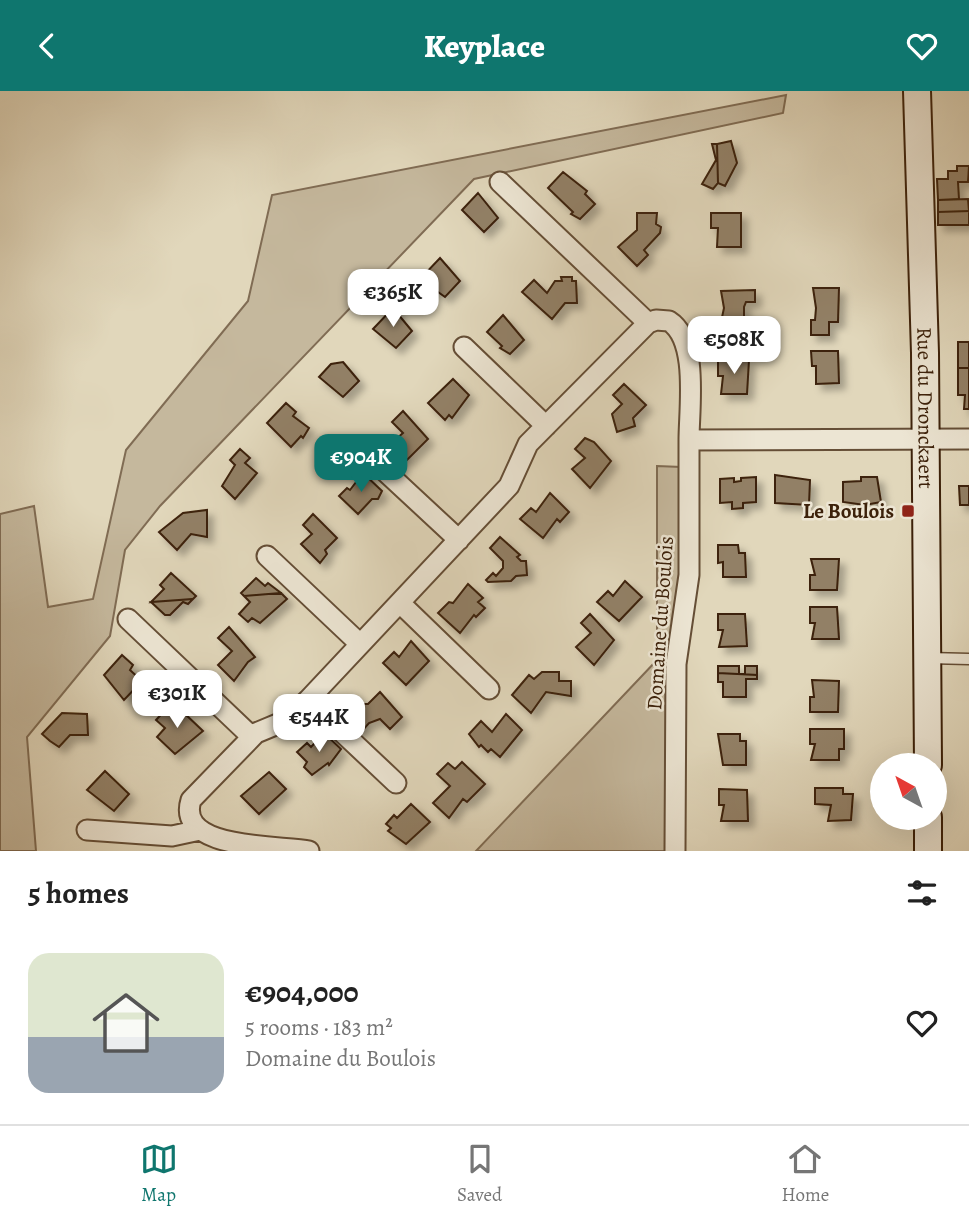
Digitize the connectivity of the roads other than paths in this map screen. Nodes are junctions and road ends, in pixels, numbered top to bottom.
1 (917, 91) edge
2 (500, 182) dead end
3 (648, 323) junction
4 (464, 347) dead end
5 (546, 426) junction
6 (926, 439) junction
7 (969, 439) edge
8 (689, 440) junction
9 (361, 449) dead end
10 (459, 540) junction
11 (267, 556) dead end
12 (400, 603) junction
13 (128, 619) dead end
14 (360, 644) junction
15 (928, 658) junction
16 (969, 659) edge
17 (489, 689) dead end
18 (308, 700) junction
19 (252, 737) junction
20 (928, 753) edge
21 (396, 783) dead end
22 (87, 830) dead end
23 (200, 830) junction
24 (928, 830) edge
25 (309, 851) edge
26 (675, 851) edge
27 (928, 851) edge

1 - 6 main road, Rue du Dronckaert
2 - 3 street
3 - 5 street
3 - 8 street, Domaine du Boulois
4 - 5 street
5 - 10 street
6 - 7 street
6 - 8 street
6 - 15 main road, Rue du Dronckaert
8 - 26 street, Domaine du Boulois
9 - 10 street
10 - 12 street
11 - 14 street
12 - 14 street
12 - 17 street
13 - 19 street
14 - 18 street
15 - 16 lane
15 - 20 main road, Rue du Dronckaert
18 - 19 street
18 - 21 street
19 - 23 street
22 - 23 street
23 - 25 street
24 - 27 main road

